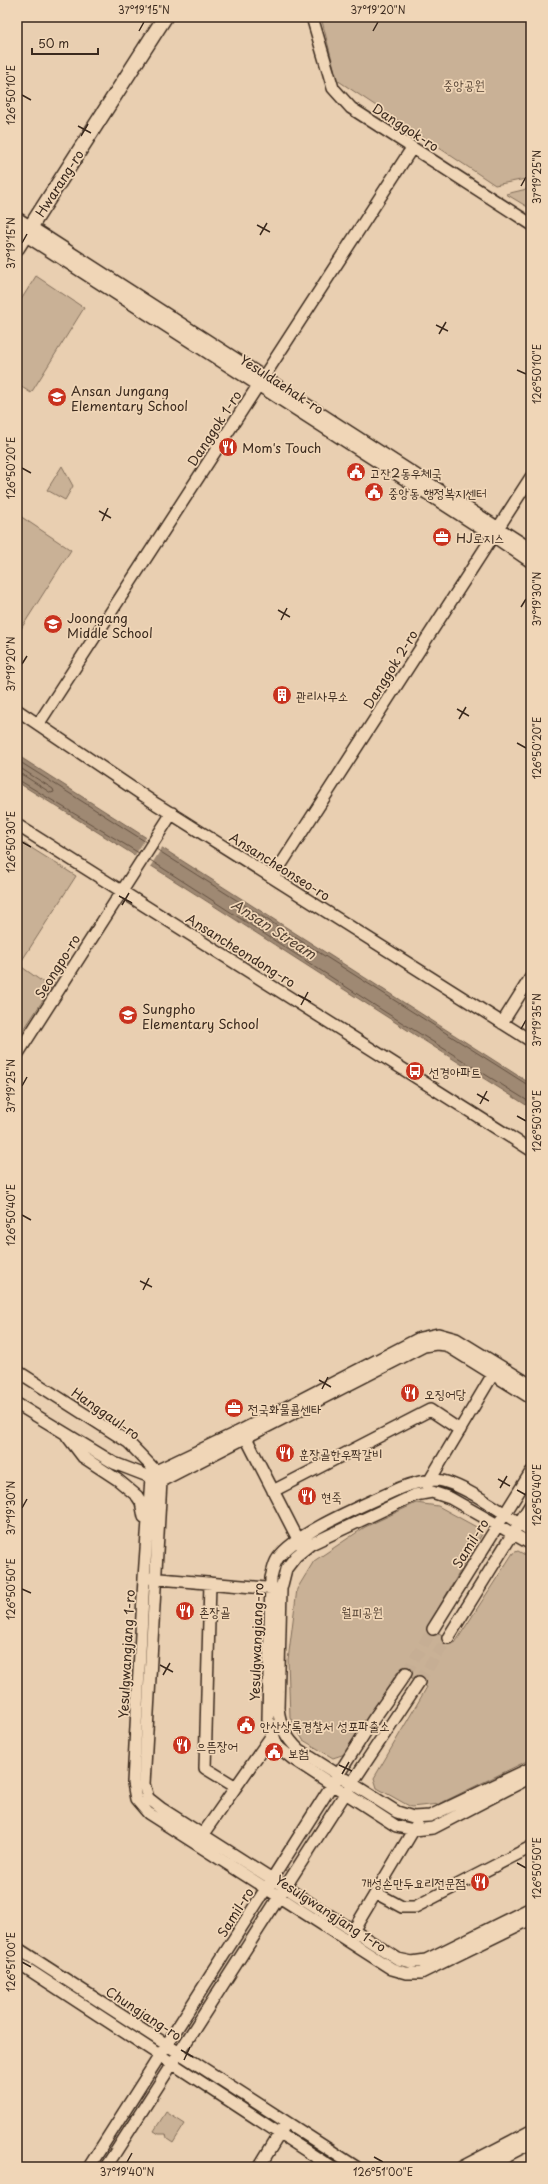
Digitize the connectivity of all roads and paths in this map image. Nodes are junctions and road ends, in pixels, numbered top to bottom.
1 (165, 17) edge
2 (312, 17) edge
3 (412, 148) junction
4 (17, 218) edge
5 (531, 224) edge
6 (24, 231) edge
7 (17, 248) edge
8 (261, 381) junction
9 (531, 477) edge
10 (496, 532) junction
11 (531, 548) edge
12 (531, 562) edge
13 (17, 710) edge
14 (39, 723) junction
15 (172, 813) junction
16 (17, 825) edge
17 (273, 877) junction
18 (121, 891) junction
19 (531, 976) edge
20 (502, 1023) junction
21 (531, 1042) edge
22 (17, 1055) edge
23 (531, 1150) edge
24 (496, 1370) junction
25 (17, 1371) edge
26 (531, 1385) edge
27 (531, 1398) edge
28 (17, 1404) edge
29 (460, 1430) junction
30 (65, 1433) junction
31 (244, 1434) junction
32 (531, 1472) edge
33 (156, 1477) junction
34 (429, 1482) junction
35 (273, 1491) junction
36 (422, 1494) junction
37 (531, 1504) edge
38 (504, 1514) junction
39 (519, 1523) junction
40 (498, 1525) junction
41 (531, 1531) edge
42 (513, 1533) junction
43 (147, 1535) junction
44 (298, 1539) junction
45 (531, 1544) edge
46 (303, 1550) junction
47 (149, 1578) junction
48 (210, 1583) junction
49 (276, 1589) junction
50 (434, 1629) tunnel mouth
51 (448, 1638) tunnel mouth
52 (406, 1673) tunnel mouth
53 (419, 1682) tunnel mouth
54 (280, 1724) junction
55 (272, 1735) junction
56 (531, 1768) edge
57 (531, 1777) edge
58 (335, 1780) junction
59 (352, 1783) junction
60 (236, 1787) junction
61 (346, 1792) junction
62 (422, 1816) junction
63 (414, 1830) junction
64 (199, 1839) junction
65 (531, 1847) edge
66 (270, 1884) junction
67 (282, 1892) junction
68 (376, 1893) junction
69 (531, 1908) edge
70 (531, 1919) edge
71 (350, 1936) junction
72 (17, 1948) edge
73 (17, 1962) edge
74 (167, 2044) junction
75 (179, 2052) junction
76 (160, 2056) junction
77 (172, 2064) junction
78 (287, 2123) junction
79 (531, 2131) edge
80 (280, 2134) junction
81 (531, 2143) edge
82 (90, 2167) edge
83 (106, 2167) edge
84 (259, 2167) edge
85 (332, 2167) edge
86 (356, 2167) edge
87 (462, 2167) edge
88 (485, 2167) edge

1 - 6 main road, Hwarang-ro
2 - 3 street, Danggok-ro
3 - 5 street, Danggok-ro
3 - 8 street, Danggok 1-ro
4 - 6 street, Yesuldaehak-ro
6 - 7 main road, Hwarang-ro
6 - 8 street, Yesuldaehak-ro
8 - 10 street, Yesuldaehak-ro
8 - 14 street, Danggok 1-ro
9 - 10 street, Danggok 2-ro
10 - 11 street, Yesuldaehak-ro
10 - 12 street, Yesuldaehak-ro
10 - 17 street, Danggok 2-ro
13 - 14 street, Ansancheonseo-ro
14 - 15 street, Ansancheonseo-ro
15 - 17 street, Ansancheonseo-ro
15 - 18 street, Seongpo-ro
16 - 18 street, Ansancheondong-ro
17 - 20 street, Ansancheonseo-ro
18 - 22 street, Seongpo-ro
18 - 23 street, Ansancheondong-ro
19 - 20 street
20 - 21 street, Ansancheonseo-ro
24 - 26 street
24 - 27 street
24 - 29 street
24 - 31 street
25 - 33 street, Hanggaul-ro
28 - 30 street
29 - 34 street
29 - 35 street
30 - 33 street
30 - 43 street
31 - 33 street
31 - 35 street
32 - 38 street, Samil-ro
33 - 43 street, Yesulgwangjang 1-ro
33 - 47 street, Yesulgwangjang 1-ro
34 - 36 street
34 - 38 street, Yesulgwangjang-ro
34 - 44 street, Yesulgwangjang-ro
35 - 44 street
36 - 40 street, Yesulgwangjang-ro
36 - 46 street, Yesulgwangjang-ro
37 - 39 street
38 - 39 street, Yesulgwangjang-ro
38 - 40 street, Samil-ro
39 - 41 street, Yesulgwangjang-ro
39 - 42 street
40 - 42 street, Yesulgwangjang-ro
40 - 50 street, Samil-ro
42 - 45 street, Yesulgwangjang-ro
42 - 51 street
43 - 47 street, Yesulgwangjang 1-ro
44 - 46 street
44 - 49 street, Yesulgwangjang-ro
46 - 49 street, Yesulgwangjang-ro
47 - 48 street
47 - 64 street, Yesulgwangjang 1-ro
48 - 49 street
48 - 60 street
49 - 54 street, Yesulgwangjang-ro
49 - 55 street, Yesulgwangjang-ro
52 - 58 street, Samil-ro
53 - 59 street
54 - 55 street
54 - 58 street, Yesulgwangjang-ro
55 - 58 street, Yesulgwangjang-ro
55 - 60 street
56 - 62 street, Yesulgwangjang-ro
57 - 63 street, Yesulgwangjang-ro
58 - 59 street, Yesulgwangjang-ro
58 - 61 street, Yesulgwangjang-ro
58 - 66 street, Samil-ro
59 - 61 street
59 - 62 street, Yesulgwangjang-ro
60 - 64 street
61 - 63 street, Yesulgwangjang-ro
61 - 67 street
62 - 63 street
63 - 68 street
64 - 66 street, Yesulgwangjang 1-ro
65 - 68 street
66 - 67 street, Yesulgwangjang 1-ro
66 - 74 street, Samil-ro
67 - 71 street, Yesulgwangjang 1-ro
67 - 75 street
68 - 71 street
69 - 71 street, Yesulgwangjang 1-ro
70 - 71 street, Yesulgwangjang 1-ro
72 - 74 street, Chungjang-ro
73 - 76 street, Chungjang-ro
74 - 75 street, Chungjang-ro
74 - 76 street, Samil-ro
75 - 77 street
75 - 78 street, Chungjang-ro
76 - 77 street, Chungjang-ro
76 - 82 street, Samil-ro
77 - 80 street, Chungjang-ro
77 - 83 street
78 - 80 street
78 - 86 street, Chungjang-ro
79 - 87 street
80 - 84 street
80 - 85 street, Chungjang-ro
81 - 88 street

